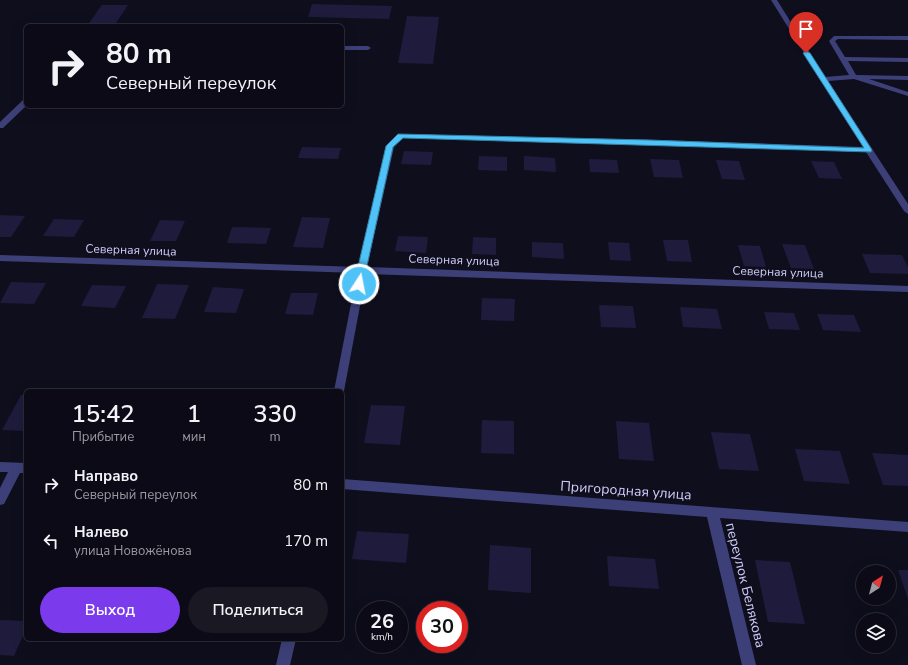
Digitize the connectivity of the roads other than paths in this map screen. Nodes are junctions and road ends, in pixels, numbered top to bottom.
1 (774, 0) edge
2 (908, 38) edge
3 (344, 48) edge
4 (368, 48) dead end
5 (842, 59) junction
6 (908, 60) edge
7 (854, 78) junction
8 (908, 78) edge
9 (823, 79) junction
10 (908, 94) edge
11 (24, 104) edge
12 (0, 126) edge
13 (869, 150) junction
14 (908, 210) edge
15 (0, 258) edge
16 (362, 269) junction
17 (908, 289) edge
18 (338, 389) edge
19 (0, 467) edge
20 (21, 468) edge
21 (344, 484) edge
22 (0, 500) edge
23 (712, 512) junction
24 (908, 527) edge
25 (289, 641) edge
26 (283, 665) edge
27 (749, 665) edge

1 - 9 street
2 - 5 street
3 - 4 street
5 - 6 street
5 - 7 street
7 - 8 street
7 - 9 street
7 - 10 street
9 - 13 street
11 - 12 street
13 - 14 street
13 - 16 street
15 - 16 street, Северная улица
16 - 17 street, Северная улица
16 - 18 street
19 - 20 street
20 - 22 street
21 - 23 street, Пригородная улица
23 - 24 street, Пригородная улица
23 - 27 street, переулок Белякова
25 - 26 street

